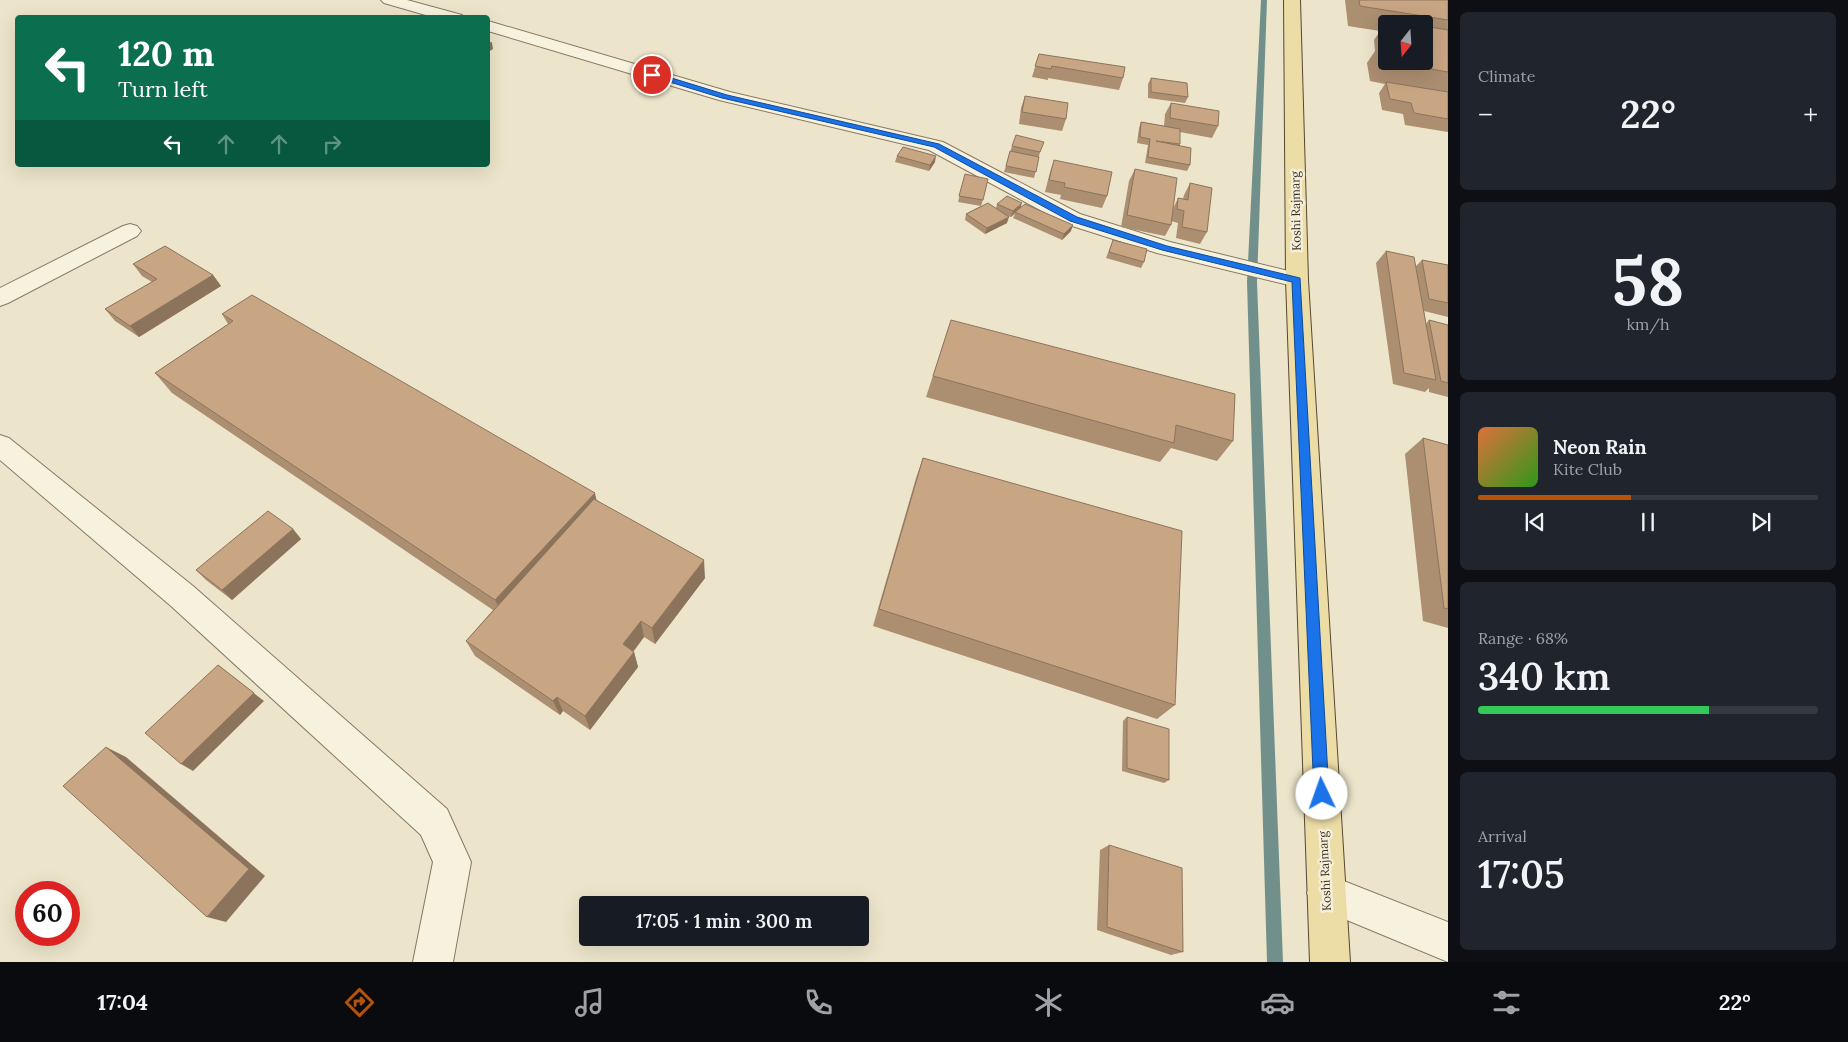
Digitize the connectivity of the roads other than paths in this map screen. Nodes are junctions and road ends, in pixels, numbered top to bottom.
1 (389, 0) edge
2 (1292, 0) edge
3 (445, 15) edge
4 (490, 27) edge
5 (130, 231) dead end
6 (1285, 277) junction
7 (0, 298) edge
8 (0, 445) edge
9 (1326, 894) junction
10 (1448, 942) edge
11 (433, 962) edge
12 (1330, 962) edge

1 - 3 street
2 - 6 main road, Koshi Rajmarg
4 - 6 street
5 - 7 street
6 - 9 main road, Koshi Rajmarg
8 - 11 street
9 - 10 street
9 - 12 main road, Koshi Rajmarg

